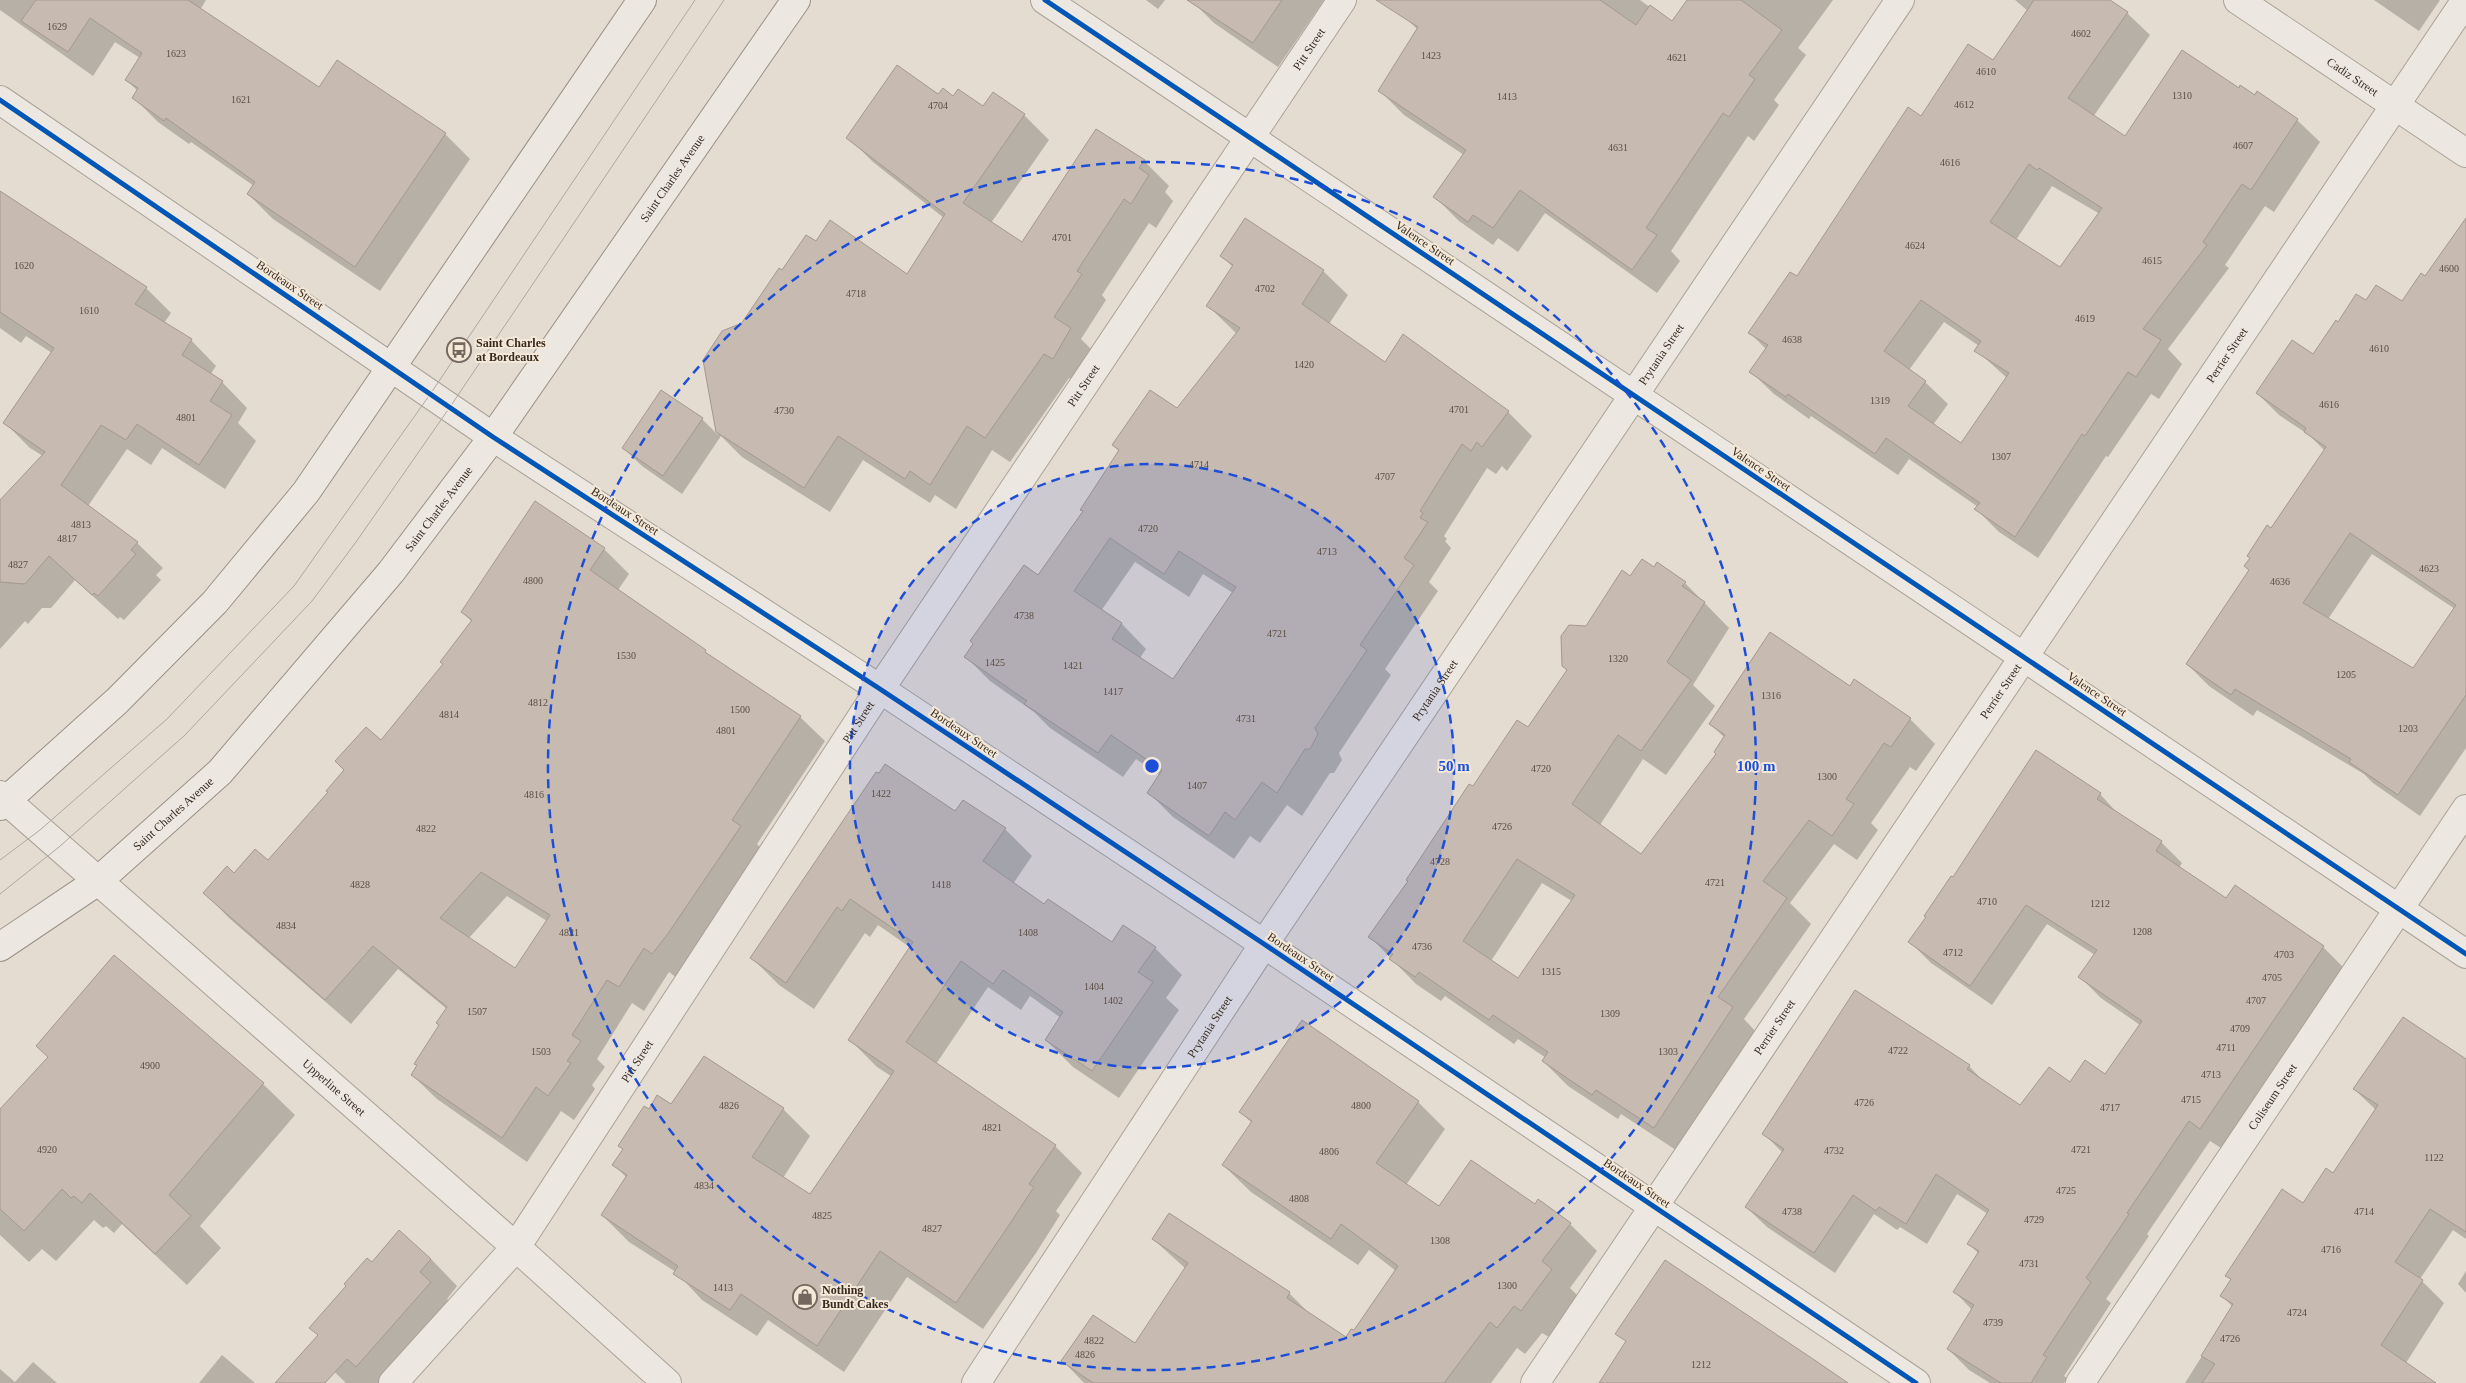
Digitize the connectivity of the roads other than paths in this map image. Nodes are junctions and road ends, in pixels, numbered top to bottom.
1 (642, 0) edge
2 (796, 0) edge
3 (1044, 0) edge
4 (1342, 0) edge
5 (1900, 0) edge
6 (2238, 0) edge
7 (2466, 0) edge
8 (0, 100) edge
9 (2395, 106) junction
10 (1250, 138) junction
11 (2466, 153) edge
12 (393, 367) junction
13 (1634, 396) junction
14 (493, 437) junction
15 (2024, 657) junction
16 (880, 689) junction
17 (2, 800) edge
18 (2466, 809) edge
19 (98, 881) junction
20 (2399, 909) junction
21 (1264, 944) junction
22 (0, 946) edge
23 (2466, 954) edge
24 (1654, 1206) junction
25 (516, 1247) junction
26 (393, 1383) edge
27 (667, 1383) edge
28 (976, 1383) edge
29 (1535, 1383) edge
30 (1916, 1383) edge
31 (2080, 1383) edge

1 - 12 street
2 - 14 street, Saint Charles Avenue
3 - 10 street, Valence Street
4 - 10 street, Pitt Street
5 - 13 street, Prytania Street
6 - 9 street, Cadiz Street
7 - 9 street, Perrier Street
8 - 12 street, Bordeaux Street
9 - 11 street, Cadiz Street
9 - 15 street, Perrier Street
10 - 13 street, Valence Street
10 - 16 street, Pitt Street
12 - 14 street, Bordeaux Street
12 - 17 street
13 - 15 street, Valence Street
13 - 21 street, Prytania Street
14 - 16 street, Bordeaux Street
14 - 19 street, Saint Charles Avenue
15 - 20 street, Valence Street
15 - 24 street, Perrier Street
16 - 21 street, Bordeaux Street
16 - 25 street, Pitt Street
17 - 19 street, Upperline Street
18 - 20 street, Coliseum Street
19 - 22 street, Saint Charles Avenue
19 - 25 street, Upperline Street
20 - 23 street, Valence Street
20 - 31 street, Coliseum Street
21 - 24 street, Bordeaux Street
21 - 28 street, Prytania Street
24 - 29 street, Perrier Street
24 - 30 street, Bordeaux Street
25 - 26 street, Pitt Street
25 - 27 street, Upperline Street

